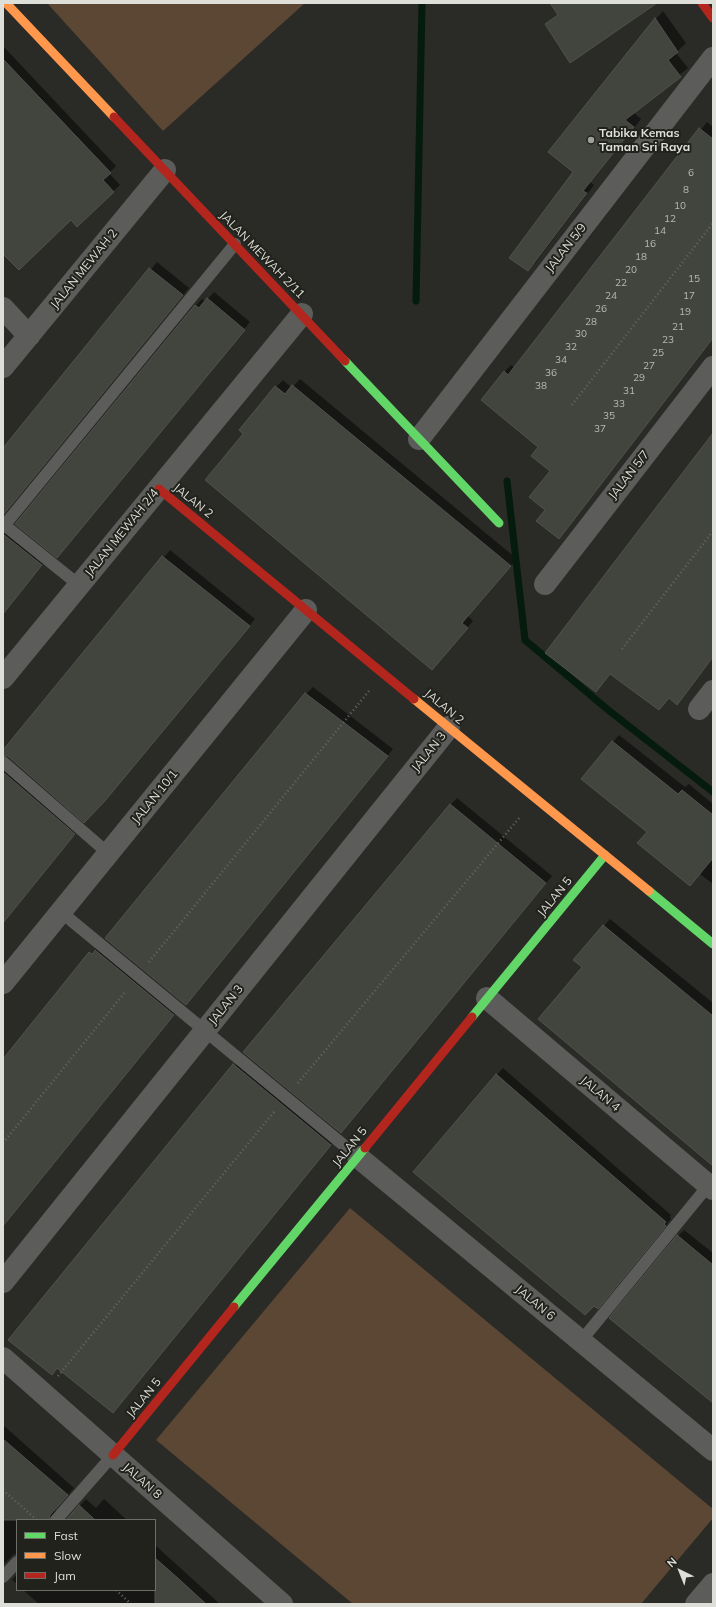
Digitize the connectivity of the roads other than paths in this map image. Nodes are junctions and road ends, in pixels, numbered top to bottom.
1 (6, 3) edge
2 (702, 3) edge
3 (713, 18) edge
4 (713, 58) edge
5 (165, 170) junction
6 (235, 244) junction
7 (3, 308) edge
8 (302, 314) junction
9 (29, 336) junction
10 (3, 367) edge
11 (713, 369) edge
12 (419, 438) junction
13 (159, 489) junction
14 (499, 523) dead end
15 (3, 526) edge
16 (545, 584) dead end
17 (79, 585) junction
18 (306, 610) junction
19 (3, 678) edge
20 (713, 691) edge
21 (699, 709) dead end
22 (450, 727) junction
23 (3, 762) edge
24 (108, 854) junction
25 (605, 855) junction
26 (61, 912) junction
27 (713, 944) edge
28 (3, 983) edge
29 (487, 998) junction
30 (205, 1031) junction
31 (358, 1156) junction
32 (711, 1184) edge
33 (3, 1282) edge
34 (581, 1341) junction
35 (3, 1358) edge
36 (713, 1450) edge
37 (113, 1455) junction
38 (57, 1519) edge
39 (16, 1563) edge
40 (3, 1577) edge
41 (713, 1584) edge
42 (282, 1604) edge
43 (696, 1604) edge

1 - 5 street, JALAN MEWAH 2/11
2 - 3 street
4 - 12 street, JALAN 5/9
5 - 6 street, JALAN MEWAH 2/11
5 - 9 street, JALAN MEWAH 2
6 - 8 street, JALAN MEWAH 2/11
6 - 15 lane
7 - 9 street
8 - 12 street, JALAN MEWAH 2/11
8 - 13 street, JALAN MEWAH 2/4
9 - 10 street, JALAN MEWAH 2
11 - 16 street, JALAN 5/7
12 - 14 street, JALAN MEWAH 2/11
13 - 17 street, JALAN MEWAH 2/4
13 - 18 street, JALAN 2
15 - 17 lane
17 - 19 street, JALAN MEWAH 2/4
18 - 22 street, JALAN 2
18 - 24 street, JALAN 10/1
20 - 21 street
22 - 25 street, JALAN 2
22 - 30 street, JALAN 3
23 - 24 lane
24 - 26 street, JALAN 10/1
25 - 27 street, JALAN 2
25 - 29 street, JALAN 5
26 - 28 street, JALAN 10/1
26 - 30 lane
29 - 31 street, JALAN 5
29 - 32 street, JALAN 4
30 - 31 lane
30 - 33 street, JALAN 3
31 - 34 street, JALAN 6
31 - 37 street, JALAN 5
32 - 34 lane
34 - 36 street, JALAN 6
35 - 37 street, JALAN 8
37 - 38 lane
37 - 42 street, JALAN 8
39 - 40 lane
41 - 43 street

